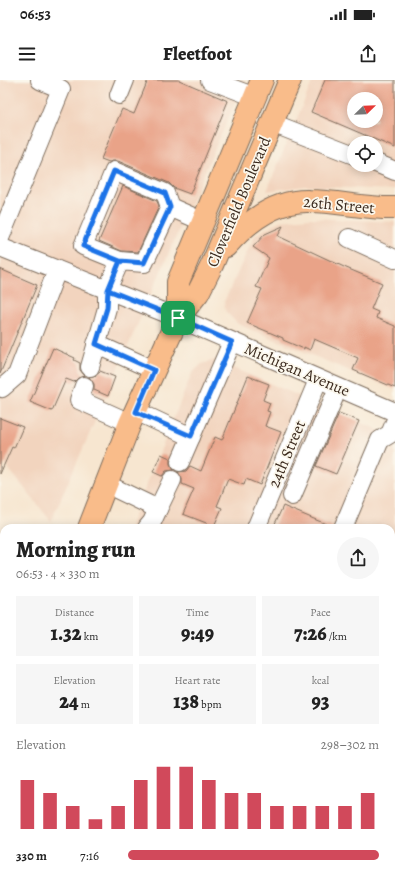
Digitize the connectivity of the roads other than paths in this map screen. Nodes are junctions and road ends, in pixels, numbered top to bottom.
1 (40, 80) edge
2 (210, 80) edge
3 (290, 80) edge
4 (259, 89) edge
5 (272, 123) junction
6 (347, 152) edge
7 (383, 166) edge
8 (395, 171) edge
9 (170, 207) junction
10 (395, 208) edge
11 (204, 222) junction
12 (0, 238) edge
13 (349, 238) dead end
14 (0, 247) edge
15 (395, 259) edge
16 (120, 261) junction
17 (212, 265) junction
18 (57, 270) junction
19 (108, 290) junction
20 (178, 318) junction
21 (232, 342) junction
22 (96, 344) junction
23 (90, 367) dead end
24 (154, 370) junction
25 (318, 380) junction
26 (84, 386) dead end
27 (0, 387) edge
28 (338, 388) junction
29 (395, 412) edge
30 (133, 417) junction
31 (395, 422) edge
32 (191, 436) junction
33 (286, 457) junction
34 (180, 462) dead end
35 (305, 465) junction
36 (172, 480) dead end
37 (106, 484) junction
38 (292, 496) dead end
39 (155, 522) edge
40 (91, 524) edge
41 (258, 524) edge
42 (345, 524) edge

1 - 12 street
2 - 4 street
3 - 5 main road, Cloverfield Boulevard
4 - 11 main road, Cloverfield Boulevard
5 - 6 street
5 - 17 main road, Cloverfield Boulevard
7 - 8 street
9 - 11 street
9 - 16 street
9 - 16 street
10 - 17 main road, 26th Street
11 - 20 main road, Cloverfield Boulevard
13 - 15 street
14 - 18 street, Michigan Avenue
16 - 19 street
17 - 20 main road, Cloverfield Boulevard
18 - 19 street, Michigan Avenue
18 - 27 street
19 - 20 street, Michigan Avenue
19 - 22 street
20 - 21 street, Michigan Avenue
20 - 24 main road, Cloverfield Boulevard
21 - 25 street, Michigan Avenue
21 - 32 street
22 - 23 street
22 - 24 street
24 - 30 main road, Cloverfield Boulevard
25 - 28 street, Michigan Avenue
25 - 33 street, 24th Street
26 - 30 street
28 - 29 street, Michigan Avenue
28 - 35 street
30 - 32 street
30 - 37 main road, Cloverfield Boulevard
31 - 42 street
32 - 34 street
33 - 35 street
33 - 41 street, 24th Street
35 - 38 street
36 - 39 street
37 - 39 street
37 - 40 main road, Cloverfield Boulevard

